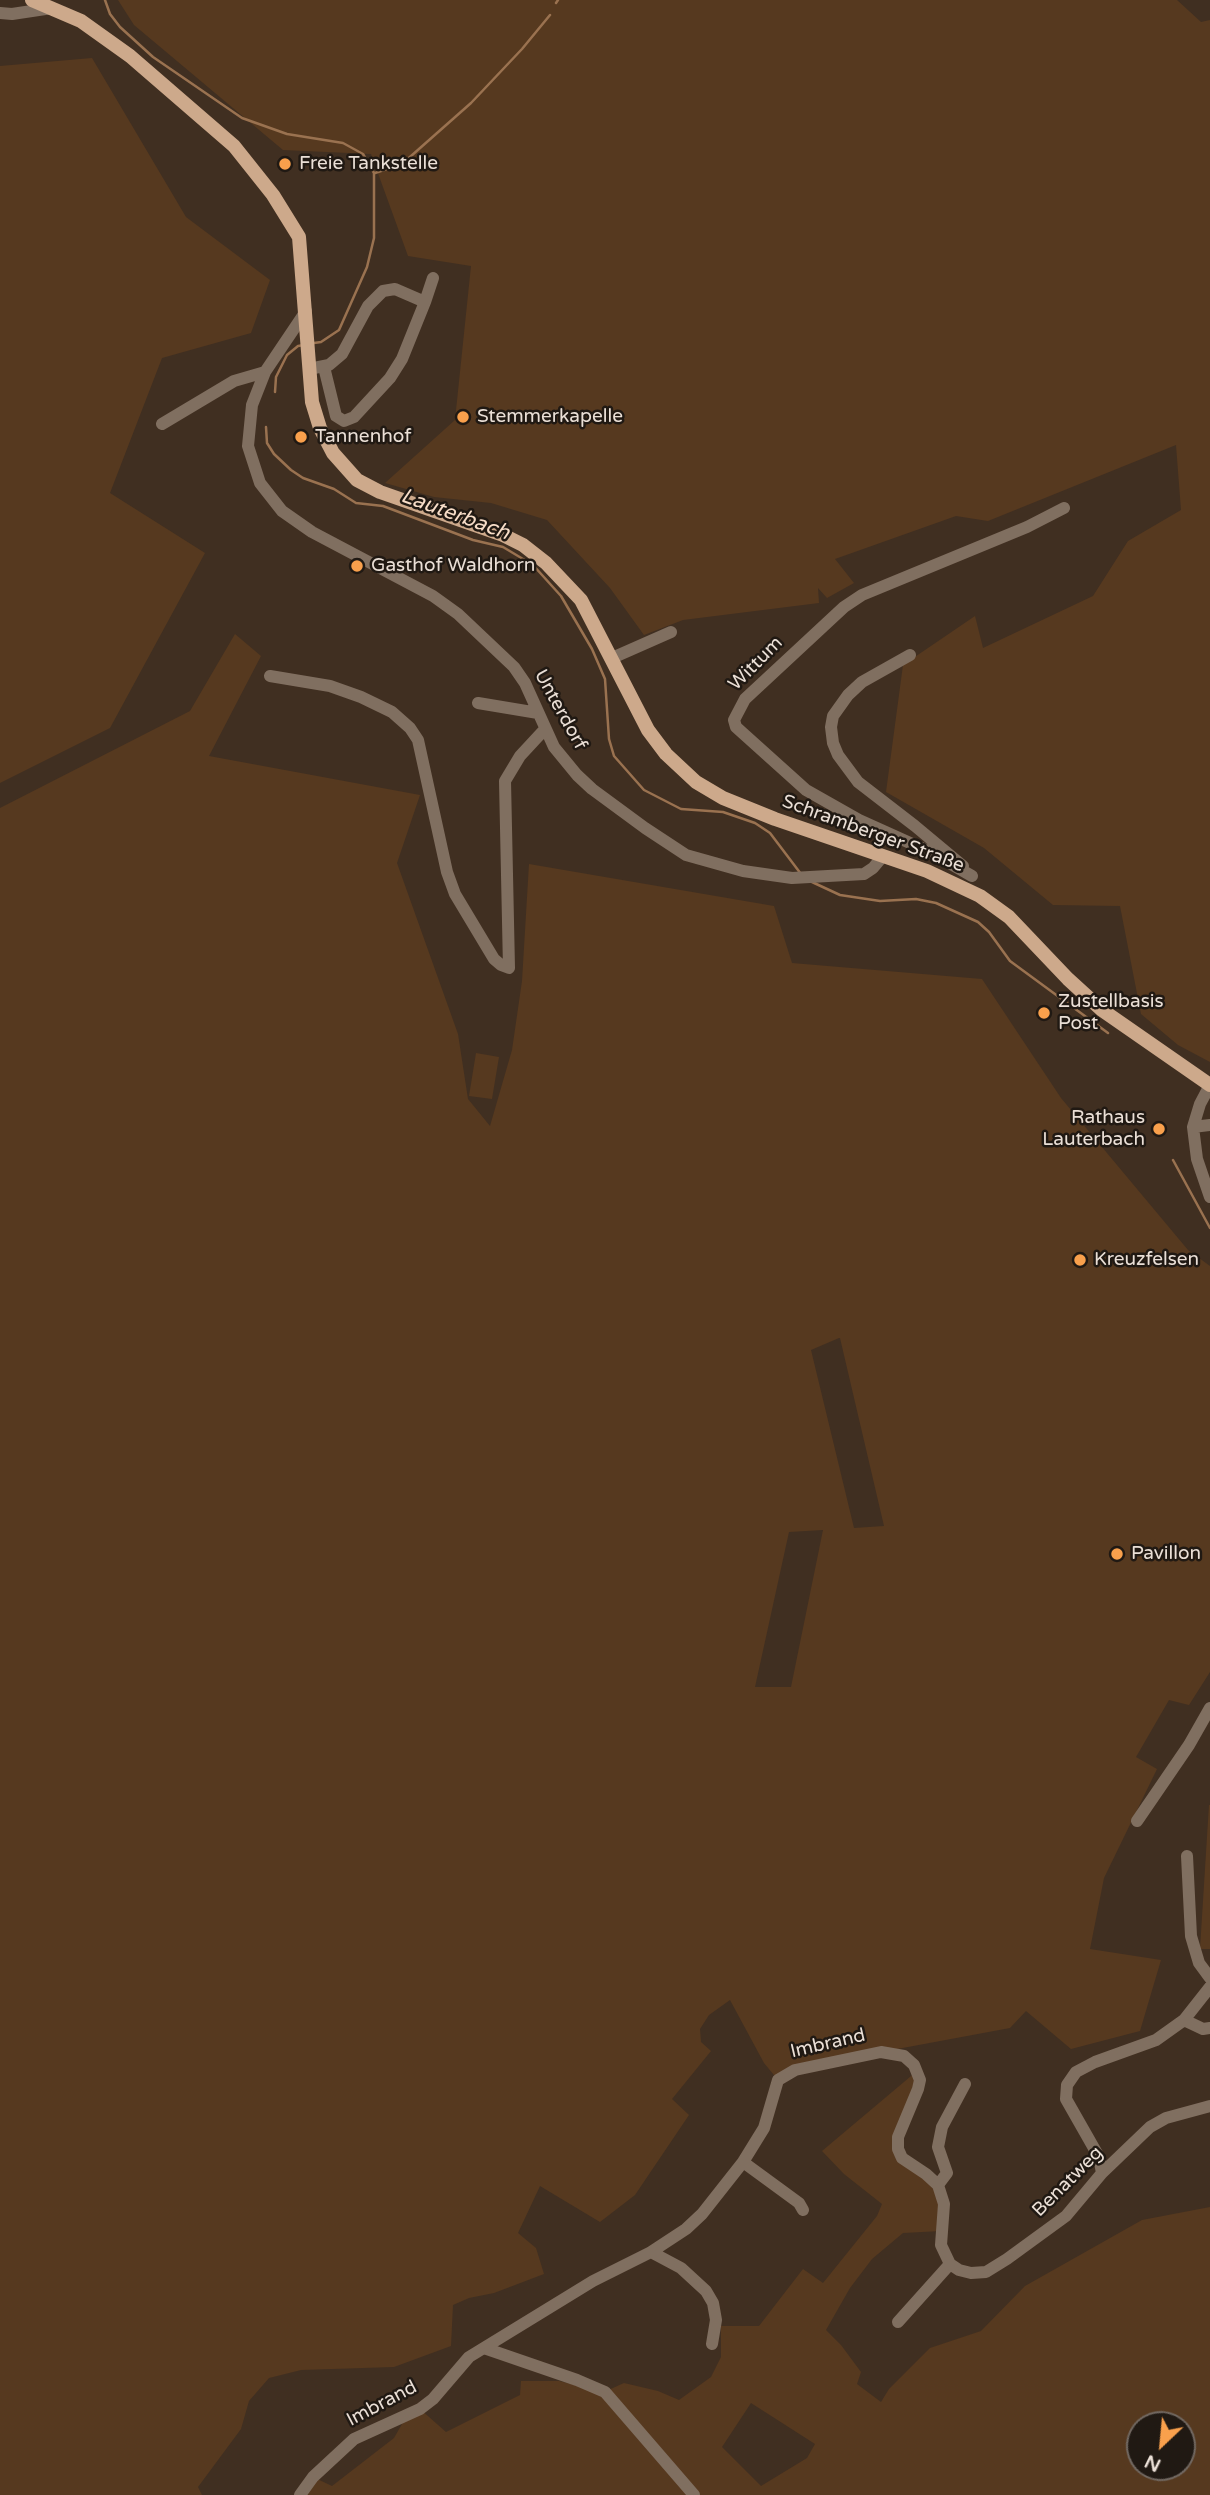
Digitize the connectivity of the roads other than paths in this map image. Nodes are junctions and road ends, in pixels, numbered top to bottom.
1 (32, 0) edge
2 (52, 8) junction
3 (0, 13) edge
4 (433, 278) dead end
5 (425, 302) junction
6 (306, 311) junction
7 (314, 364) junction
8 (265, 372) junction
9 (162, 424) dead end
10 (1065, 509) dead end
11 (671, 632) dead end
12 (910, 656) dead end
13 (612, 658) junction
14 (270, 676) dead end
15 (478, 703) dead end
16 (538, 713) junction
17 (545, 729) junction
18 (883, 856) junction
19 (972, 876) junction
20 (980, 897) junction
21 (1210, 1085) edge
22 (1210, 1125) edge
23 (1193, 1127) junction
24 (1210, 1197) edge
25 (1210, 1708) edge
26 (1138, 1821) dead end
27 (1187, 1856) dead end
28 (1210, 1978) edge
29 (1210, 1987) edge
30 (1184, 2020) junction
31 (1210, 2028) edge
32 (965, 2084) dead end
33 (1210, 2106) edge
34 (743, 2162) junction
35 (1102, 2173) junction
36 (938, 2185) junction
37 (803, 2210) dead end
38 (651, 2252) junction
39 (950, 2264) junction
40 (898, 2322) dead end
41 (712, 2344) dead end
42 (484, 2348) junction
43 (300, 2495) edge
44 (694, 2495) edge

1 - 2 main road, Schramberger Straße
2 - 3 street
2 - 6 main road, Schramberger Straße
4 - 5 street
5 - 7 street
5 - 7 street
6 - 7 main road, Schramberger Straße
6 - 8 street, Unterdorf
7 - 13 main road, Schramberger Straße
8 - 9 street
8 - 16 street, Unterdorf
10 - 19 street, Wittum
11 - 13 street
12 - 19 street
13 - 18 main road, Schramberger Straße
14 - 17 street
15 - 16 street
16 - 17 street, Unterdorf
17 - 18 street, Unterdorf
18 - 20 main road, Schramberger Straße
19 - 20 street
20 - 21 main road, Schramberger Straße
21 - 23 street
22 - 23 street
23 - 24 street
25 - 26 street
27 - 28 street
29 - 30 street
30 - 31 street
30 - 35 street
32 - 36 street
33 - 35 street, Benatweg
34 - 36 street, Imbrand
34 - 37 street
34 - 38 street, Imbrand
35 - 39 street, Benatweg
36 - 39 street
38 - 41 street
38 - 42 street, Imbrand
39 - 40 street
42 - 43 street, Imbrand
42 - 44 street

